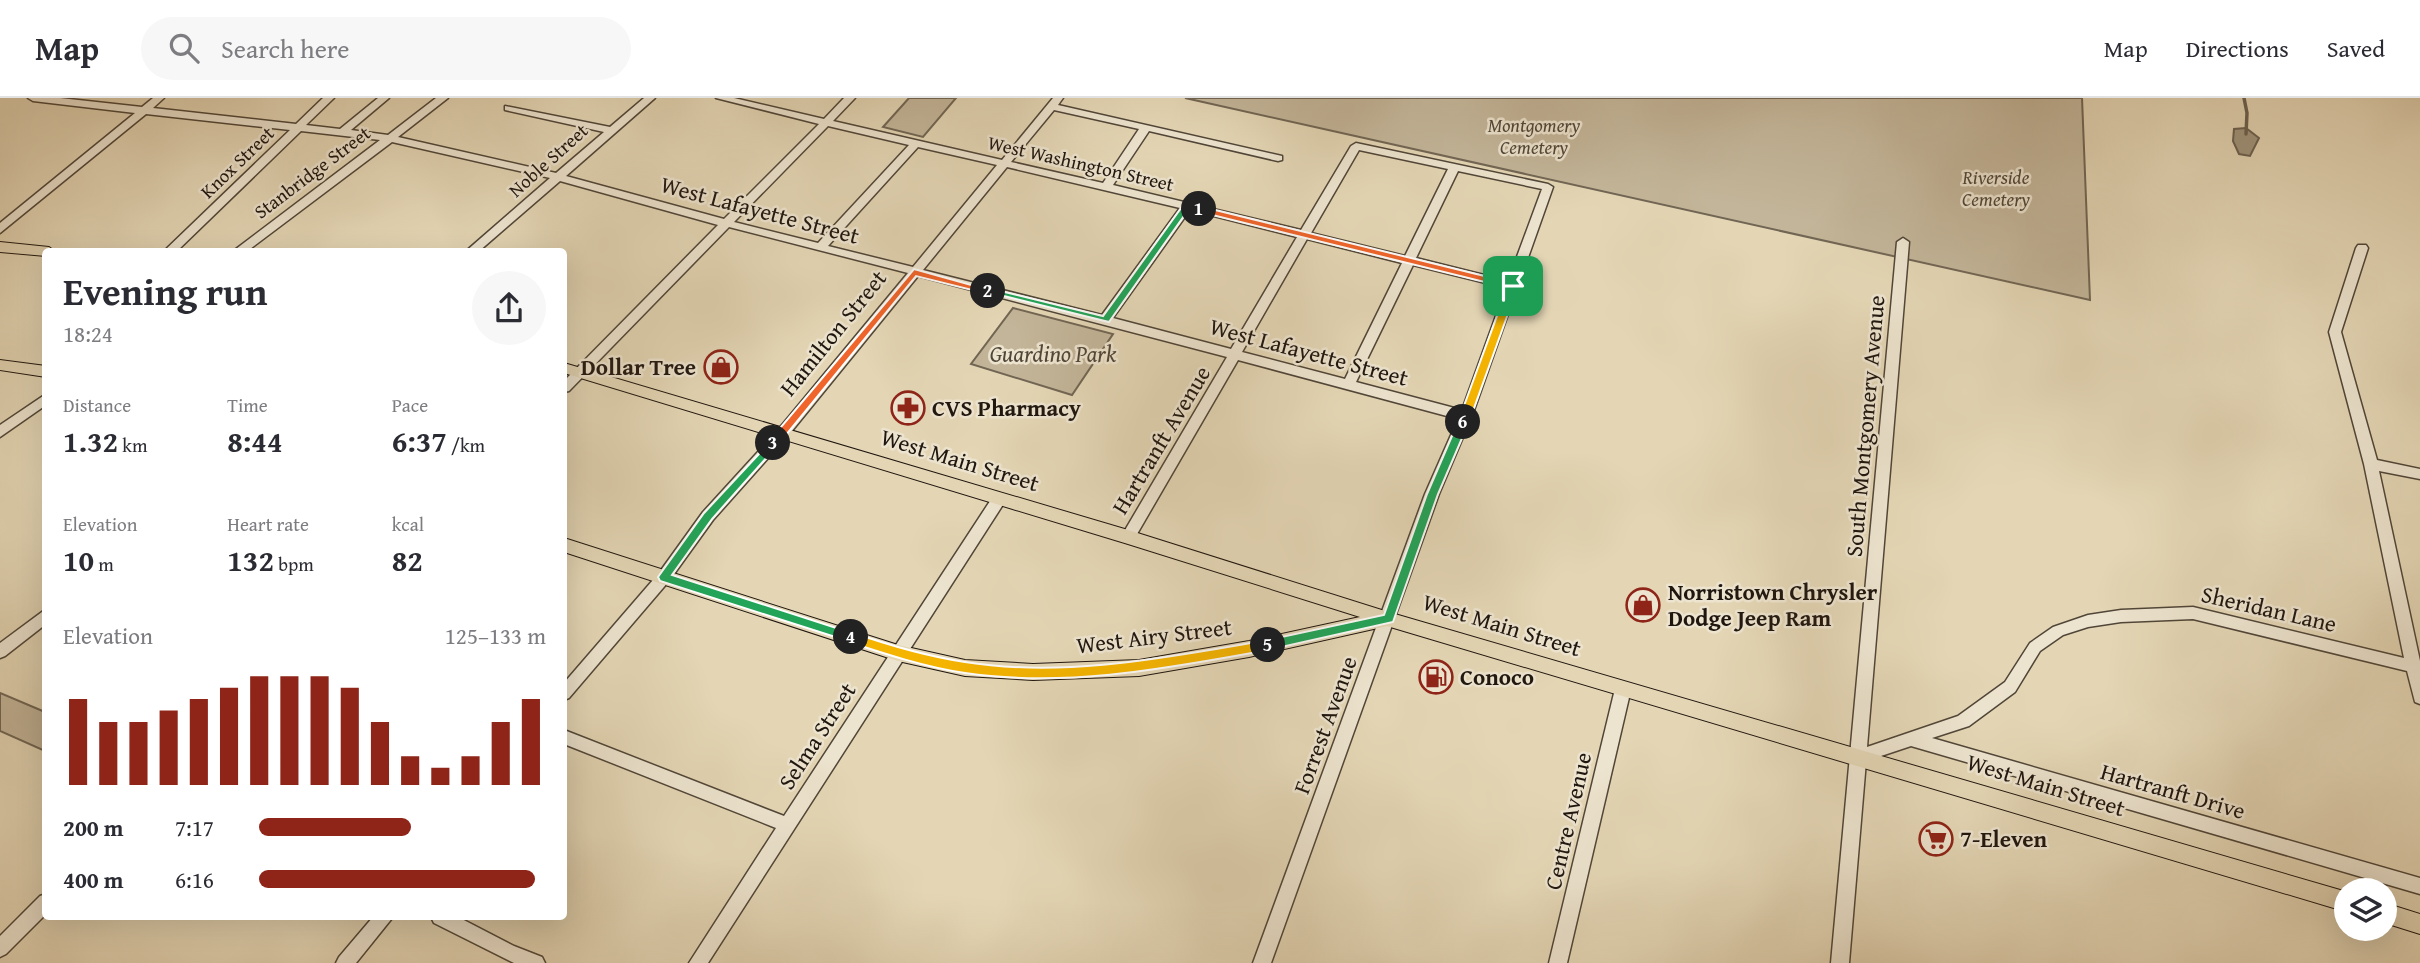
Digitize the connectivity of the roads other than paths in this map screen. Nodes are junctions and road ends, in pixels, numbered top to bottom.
1 (33, 98) edge
2 (159, 98) edge
3 (329, 98) edge
4 (384, 98) edge
5 (443, 98) edge
6 (650, 98) edge
7 (721, 98) edge
8 (850, 98) edge
9 (1054, 102) edge
10 (509, 108) dead end
11 (145, 110) junction
12 (826, 122) junction
13 (299, 127) junction
14 (1145, 128) junction
15 (610, 130) junction
16 (343, 132) junction
17 (390, 138) junction
18 (916, 143) junction
19 (1278, 158) dead end
20 (1003, 163) junction
21 (1454, 168) junction
22 (559, 177) junction
23 (1106, 187) junction
24 (1187, 206) junction
25 (725, 223) junction
26 (0, 229) edge
27 (1305, 237) junction
28 (1903, 242) dead end
29 (0, 247) edge
30 (173, 248) edge
31 (243, 248) edge
32 (476, 248) edge
33 (820, 248) junction
34 (2362, 248) dead end
35 (42, 251) edge
36 (1410, 259) junction
37 (914, 272) junction
38 (1513, 286) junction
39 (1105, 320) junction
40 (1236, 355) junction
41 (0, 365) edge
42 (42, 371) edge
43 (571, 371) edge
44 (1349, 384) junction
45 (42, 401) edge
46 (1466, 416) junction
47 (0, 432) edge
48 (782, 434) junction
49 (2371, 464) junction
50 (2420, 474) edge
51 (999, 499) junction
52 (1128, 537) junction
53 (567, 546) edge
54 (664, 577) junction
55 (42, 618) edge
56 (1388, 619) junction
57 (0, 652) edge
58 (898, 653) junction
59 (2417, 668) edge
60 (1623, 689) junction
61 (567, 690) edge
62 (2420, 697) edge
63 (567, 738) edge
64 (1914, 740) junction
65 (1858, 757) junction
66 (787, 825) junction
67 (2420, 886) edge
68 (2334, 898) edge
69 (42, 906) edge
70 (2397, 917) edge
71 (381, 920) edge
72 (446, 920) edge
73 (2420, 924) edge
74 (0, 948) edge
75 (345, 963) edge
76 (537, 963) edge
77 (698, 963) edge
78 (1262, 963) edge
79 (1558, 963) edge
80 (1840, 963) edge

1 - 11 street, West Lafayette Street
2 - 11 street
3 - 13 street, Knox Street
4 - 16 street
5 - 17 street, Stanbridge Street
6 - 15 street, Noble Street
7 - 12 street, West Washington Street
8 - 12 street
9 - 14 street
9 - 20 street, Hamilton Street
10 - 15 street
11 - 13 street, West Lafayette Street
11 - 26 street
12 - 18 street, West Washington Street
12 - 25 street
13 - 16 street, West Lafayette Street
13 - 30 street, Knox Street
14 - 19 street
14 - 23 street
15 - 22 street, Noble Street
16 - 17 street, West Lafayette Street
17 - 22 street, West Lafayette Street
17 - 31 street, Stanbridge Street
18 - 20 street, West Washington Street
18 - 33 street
20 - 23 street, West Washington Street
20 - 37 street, Hamilton Street
21 - 27 street, Hartranft Avenue
21 - 36 street
21 - 38 street, Forrest Avenue
22 - 25 street, West Lafayette Street
22 - 32 street, Noble Street
23 - 24 street, West Washington Street
24 - 27 street, West Washington Street
24 - 39 street
25 - 33 street, West Lafayette Street
25 - 43 street
27 - 36 street, West Washington Street
27 - 40 street, Hartranft Avenue
28 - 65 street, South Montgomery Avenue
29 - 35 main road
33 - 37 street, West Lafayette Street
34 - 49 street
36 - 38 street, West Washington Street
36 - 44 street
37 - 39 street, West Lafayette Street
37 - 48 street, Hamilton Street
38 - 46 street, Forrest Avenue
39 - 40 street, West Lafayette Street
40 - 44 street, West Lafayette Street
40 - 52 street, Hartranft Avenue
41 - 42 main road
43 - 48 main road, West Main Street
44 - 46 street, West Lafayette Street
45 - 47 street
46 - 56 street, Forrest Avenue
48 - 51 main road, West Main Street
48 - 54 street, Hamilton Street
49 - 50 street
49 - 59 street
51 - 52 main road, West Main Street
51 - 58 street, Selma Street
52 - 56 main road, West Main Street
53 - 54 main road, West Airy Street
54 - 58 main road, West Airy Street
54 - 61 street, Hamilton Street
55 - 57 street
56 - 58 main road, West Airy Street
56 - 60 main road, West Main Street
56 - 78 street, Forrest Avenue
58 - 66 street, Selma Street
59 - 62 street
59 - 64 street, Sheridan Lane
60 - 65 main road, West Main Street
60 - 79 street, Centre Avenue
63 - 66 street
64 - 65 street, Sheridan Lane
64 - 67 street, Hartranft Drive
65 - 68 main road, West Main Street
65 - 80 street, South Montgomery Avenue
66 - 77 street, Selma Street
69 - 74 street
70 - 73 main road
71 - 75 street
72 - 76 street

